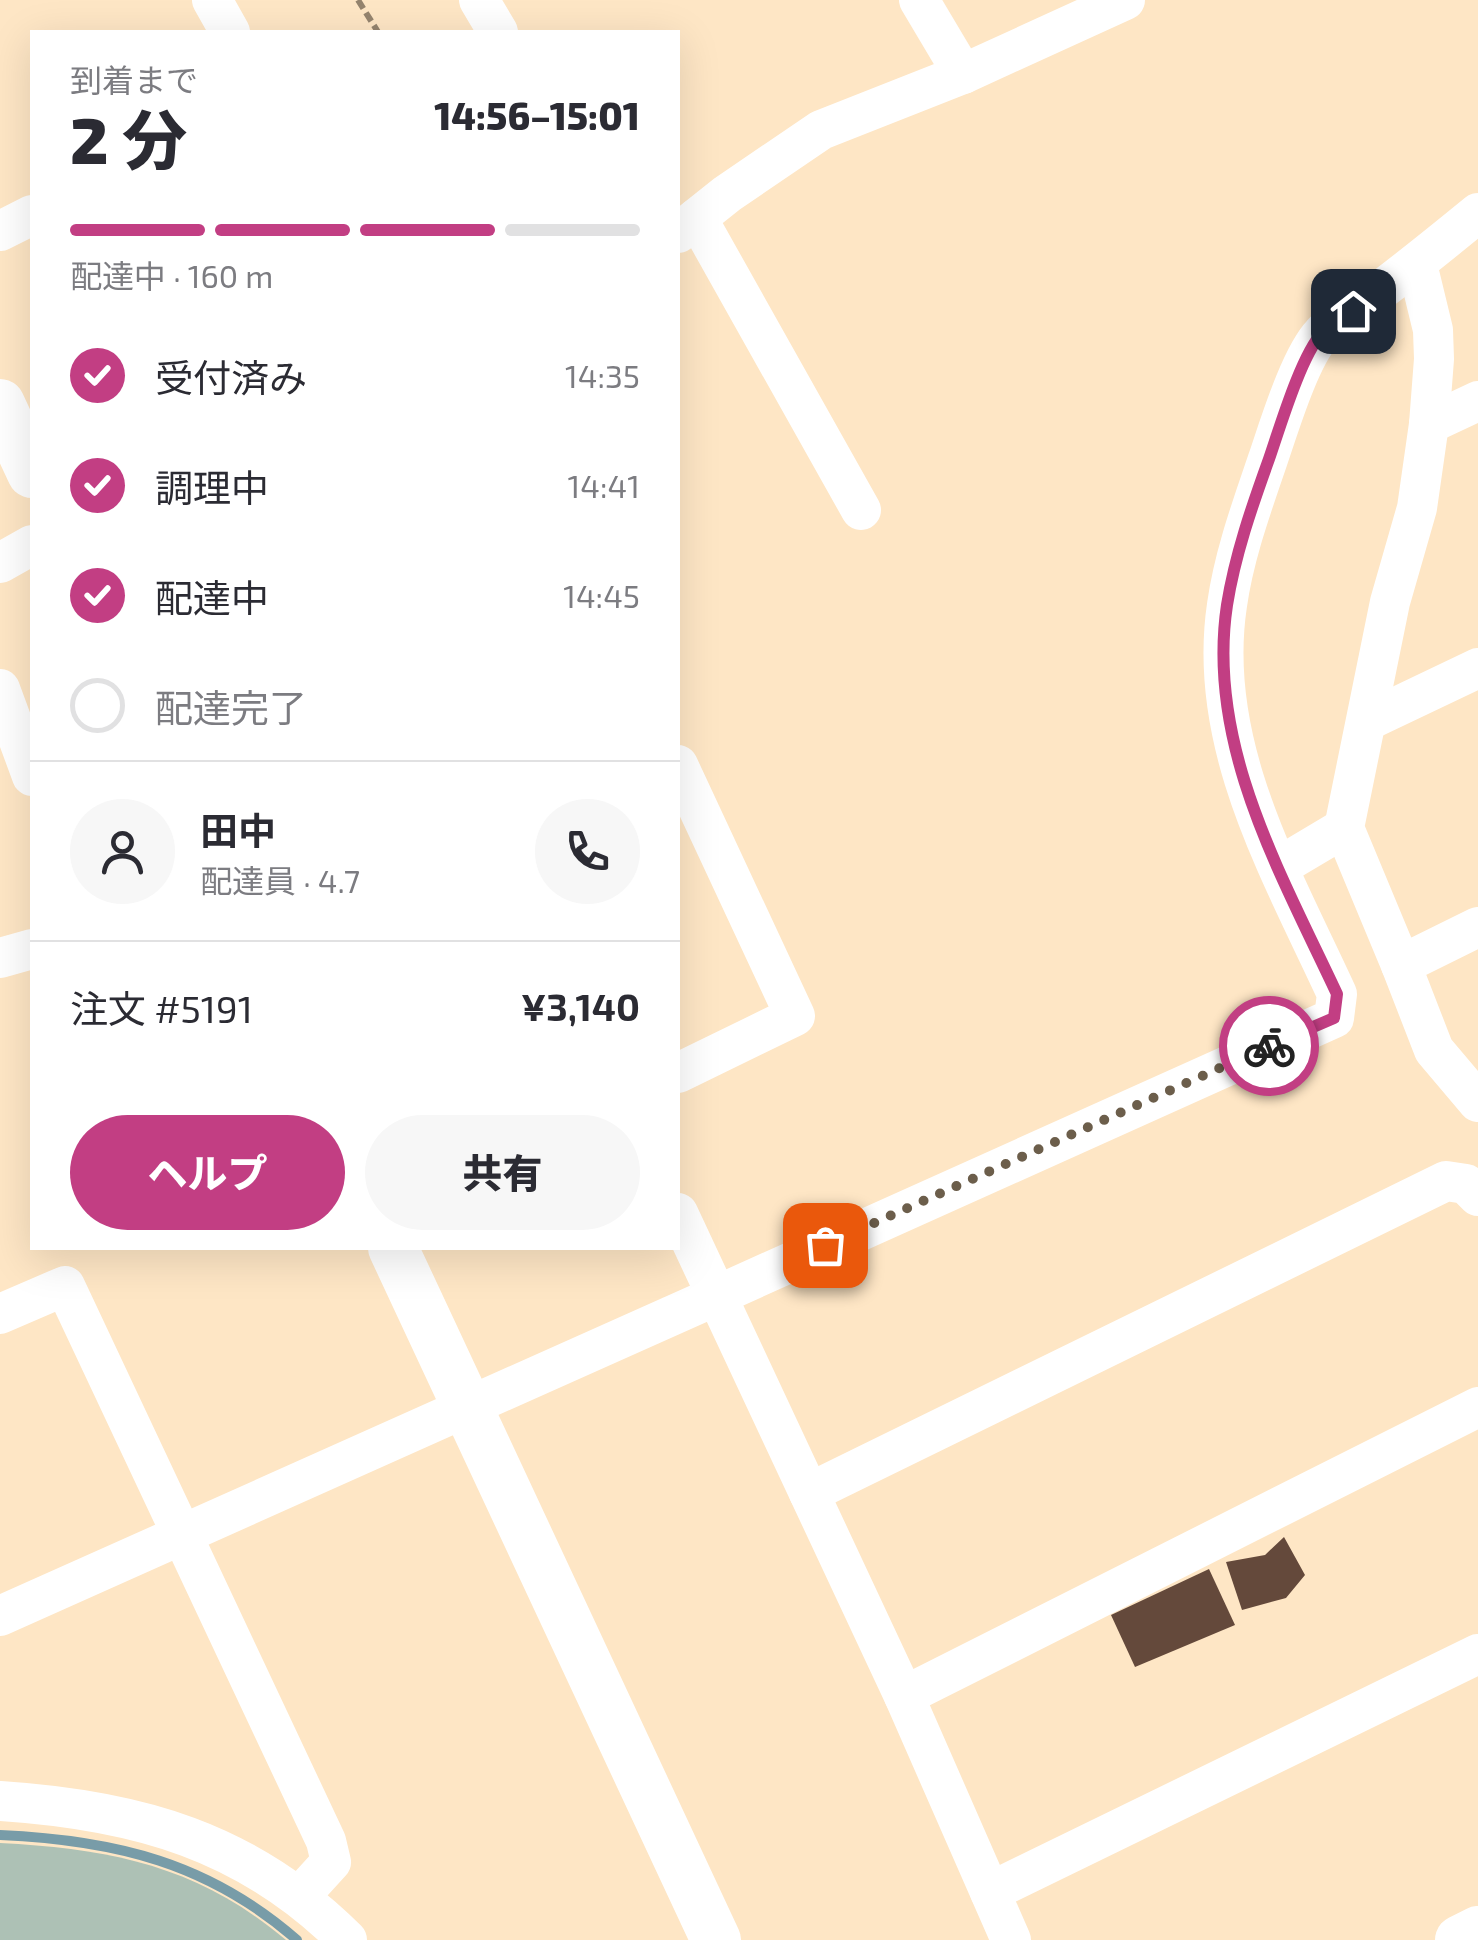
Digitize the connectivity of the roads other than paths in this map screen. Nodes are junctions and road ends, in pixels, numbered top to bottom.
1 (212, 0) edge
2 (479, 0) edge
3 (919, 0) edge
4 (1126, 0) edge
5 (229, 30) edge
6 (497, 30) edge
7 (963, 74) junction
8 (1478, 212) edge
9 (30, 216) edge
10 (687, 225) edge
11 (0, 231) edge
12 (1417, 264) junction
13 (1478, 400) edge
14 (0, 404) edge
15 (1429, 424) junction
16 (30, 469) edge
17 (862, 510) dead end
18 (30, 546) edge
19 (0, 563) edge
20 (1478, 668) edge
21 (0, 690) edge
22 (1367, 721) junction
23 (680, 769) edge
24 (30, 771) edge
25 (1344, 828) junction
26 (1280, 866) junction
27 (1478, 927) edge
28 (30, 950) edge
29 (0, 958) edge
30 (1401, 965) junction
31 (680, 1072) edge
32 (1478, 1102) edge
33 (1478, 1196) edge
34 (680, 1218) edge
35 (394, 1250) edge
36 (716, 1294) junction
37 (0, 1314) edge
38 (1478, 1407) edge
39 (468, 1410) junction
40 (809, 1493) junction
41 (182, 1536) junction
42 (0, 1616) edge
43 (1478, 1654) edge
44 (904, 1696) junction
45 (0, 1801) edge
46 (990, 1892) junction
47 (300, 1896) junction
48 (1478, 1931) edge
49 (347, 1940) edge
50 (716, 1940) edge
51 (1011, 1940) edge
52 (1460, 1940) edge

1 - 5 street
2 - 6 street
3 - 7 street
4 - 7 street
7 - 10 street
8 - 12 street
9 - 11 street
10 - 17 street
12 - 15 street
12 - 26 street
13 - 15 street
14 - 16 street
15 - 22 street
18 - 19 street
20 - 22 street
21 - 24 street
22 - 25 street
23 - 31 street
25 - 26 street
25 - 30 street
26 - 36 street
27 - 30 street
28 - 29 street
30 - 32 street
33 - 40 street
34 - 36 street
35 - 39 street
36 - 39 street
36 - 40 street
37 - 41 street
38 - 44 street
39 - 41 street
39 - 50 street
40 - 44 street
41 - 42 street
41 - 47 street
43 - 46 street
44 - 46 street
45 - 47 street
46 - 51 street
47 - 49 street
48 - 52 street

